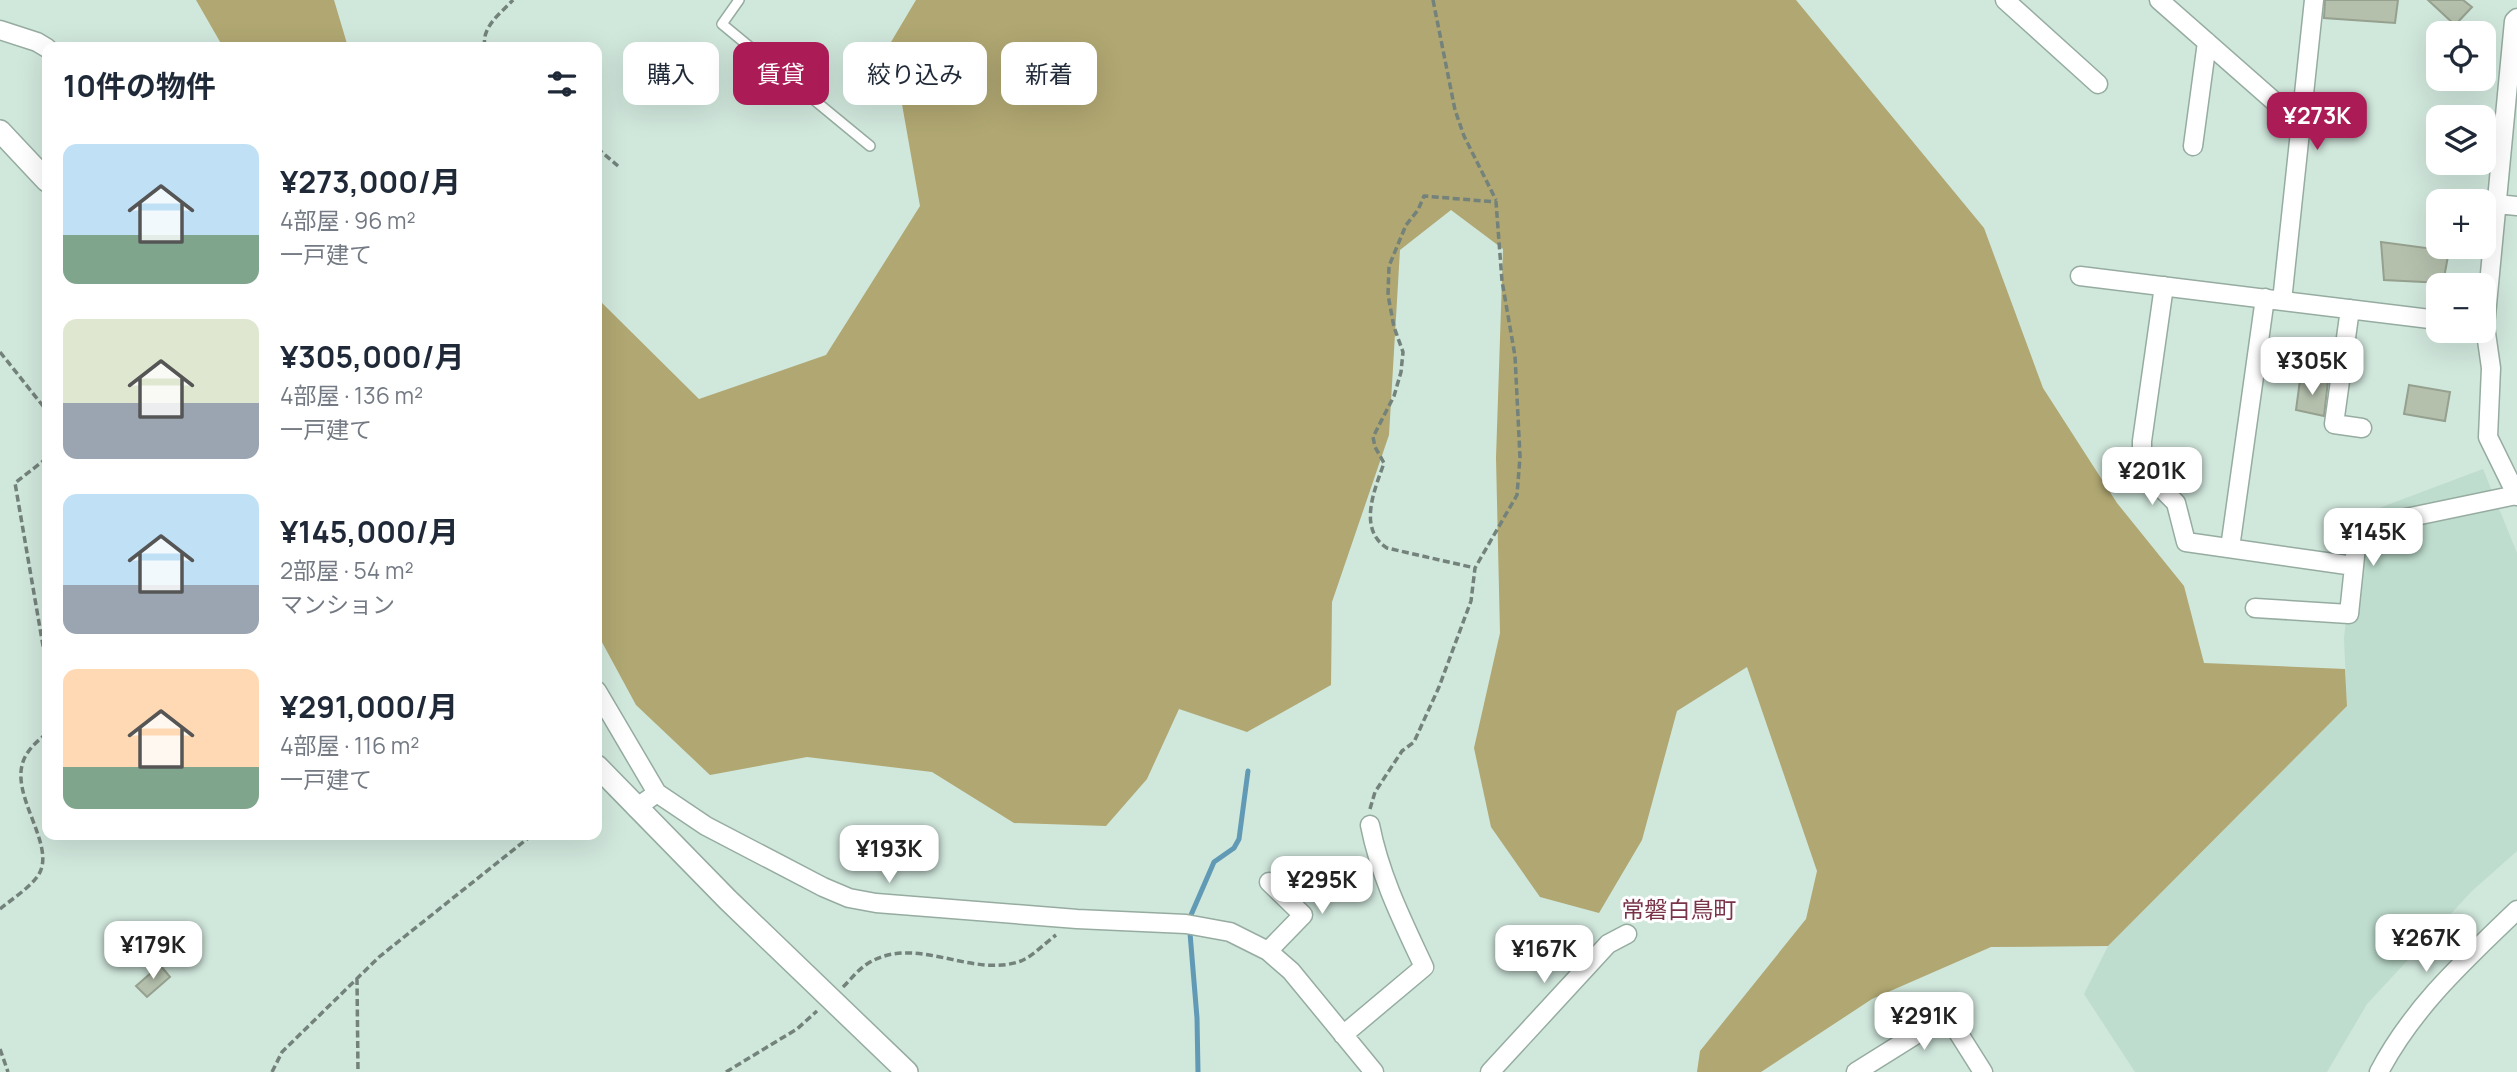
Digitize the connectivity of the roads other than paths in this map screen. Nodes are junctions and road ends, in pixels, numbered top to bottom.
1 (739, 0) edge
2 (2006, 0) edge
3 (2159, 0) edge
4 (2314, 0) edge
5 (2517, 18) edge
6 (0, 30) edge
7 (2207, 42) junction
8 (42, 45) edge
9 (2098, 84) dead end
10 (2301, 125) junction
11 (0, 131) edge
12 (870, 146) dead end
13 (2193, 146) dead end
14 (42, 176) edge
15 (2497, 204) junction
16 (2517, 206) edge
17 (2490, 273) edge
18 (2080, 276) dead end
19 (2164, 286) junction
20 (2274, 300) junction
21 (2350, 309) junction
22 (2426, 318) edge
23 (2487, 343) edge
24 (2362, 428) dead end
25 (2517, 495) edge
26 (2230, 548) junction
27 (2354, 566) junction
28 (2255, 608) dead end
29 (602, 700) edge
30 (602, 771) edge
31 (657, 793) junction
32 (636, 808) junction
33 (1370, 825) road end
34 (1269, 882) dead end
35 (2517, 910) edge
36 (1627, 934) dead end
37 (1268, 951) junction
38 (1343, 1035) junction
39 (907, 1072) edge
40 (1374, 1072) edge
41 (1490, 1072) edge
42 (1856, 1072) edge
43 (1983, 1072) edge
44 (2379, 1072) edge

1 - 12 lane
2 - 9 street
3 - 7 street
4 - 10 street
5 - 15 street
6 - 8 street
7 - 10 street
7 - 13 street
10 - 20 street
11 - 14 street
15 - 16 street
15 - 17 street
18 - 19 street
19 - 20 street
19 - 26 street
20 - 21 street
20 - 26 street
21 - 22 street
21 - 24 street
23 - 25 street
25 - 27 street
26 - 27 street
27 - 28 street
29 - 31 street
30 - 32 street
31 - 32 street
31 - 37 street
32 - 39 street
33 - 38 street
34 - 37 street
35 - 44 street
36 - 41 street
37 - 38 street
38 - 40 street
42 - 43 street

